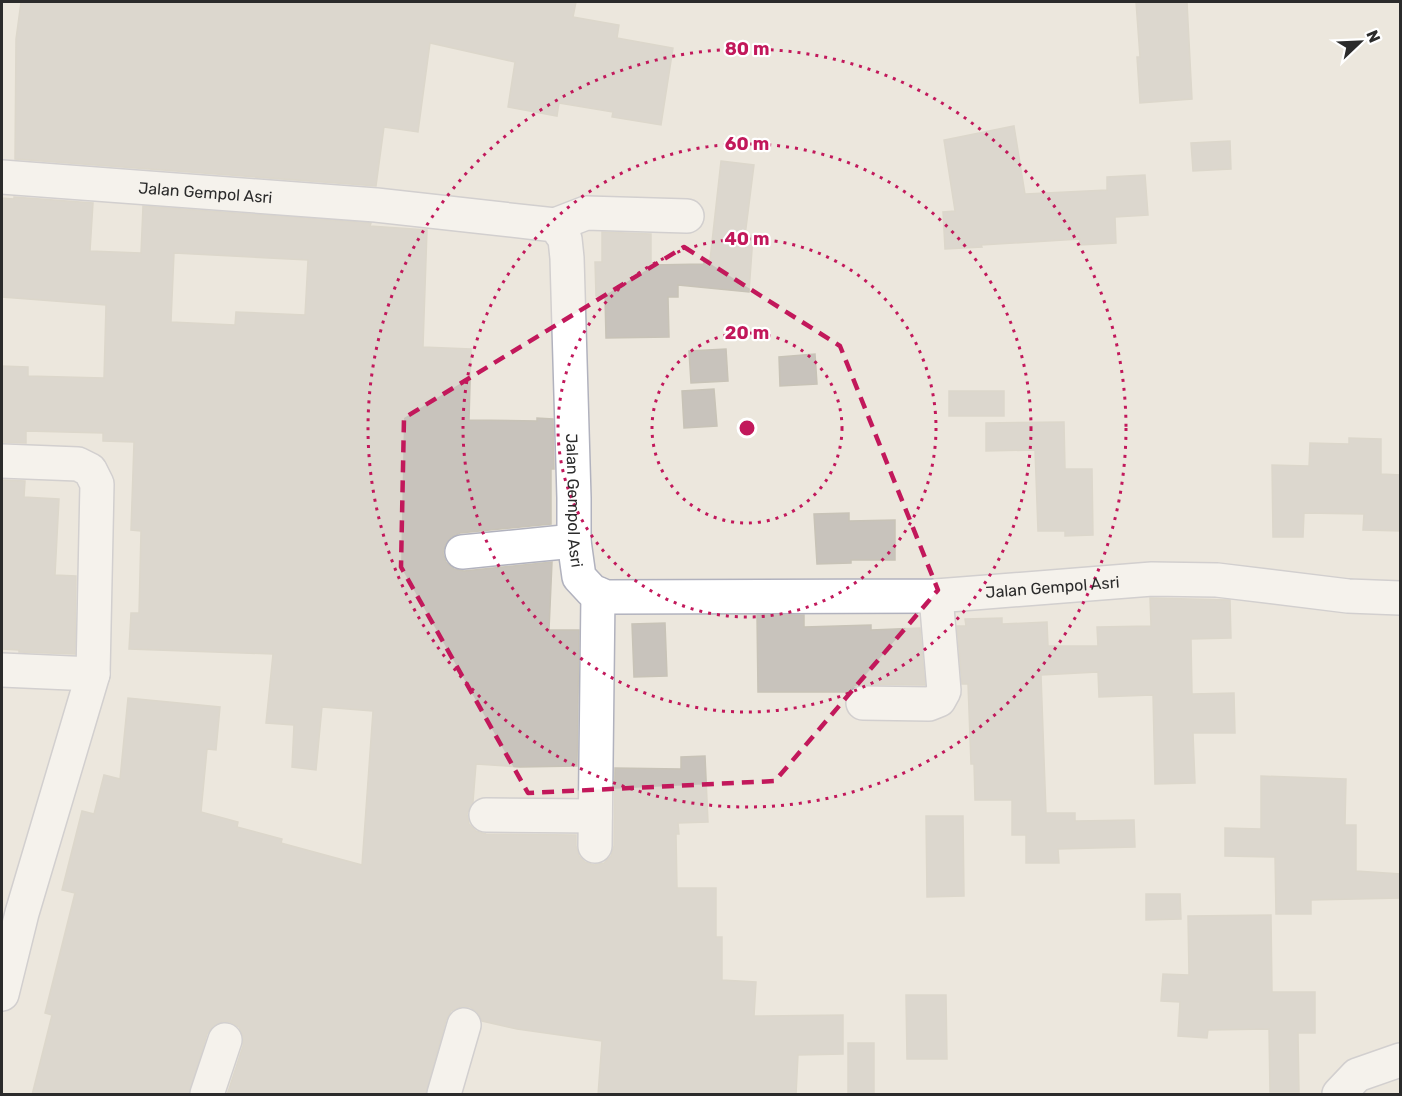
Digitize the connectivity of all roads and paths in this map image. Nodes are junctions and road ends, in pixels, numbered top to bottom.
1 (2, 177) edge
2 (687, 216) dead end
3 (555, 225) junction
4 (2, 461) edge
5 (573, 541) junction
6 (462, 552) dead end
7 (598, 594) junction
8 (936, 596) junction
9 (1401, 598) edge
10 (2, 670) edge
11 (93, 674) junction
12 (863, 703) dead end
13 (486, 815) dead end
14 (12, 912) edge
15 (2, 993) edge
16 (464, 1025) dead end
17 (225, 1040) dead end
18 (1401, 1060) edge
19 (207, 1095) edge
20 (444, 1095) edge
21 (1339, 1095) edge

1 - 3 street, Jalan Gempol Asri
2 - 3 street
3 - 5 street, Jalan Gempol Asri
4 - 11 street
5 - 6 street
5 - 7 street, Jalan Gempol Asri
7 - 8 street, Jalan Gempol Asri
7 - 13 street
8 - 9 street, Jalan Gempol Asri
8 - 12 street
10 - 11 street
11 - 14 street
14 - 15 street
16 - 20 street
17 - 19 street
18 - 21 street

